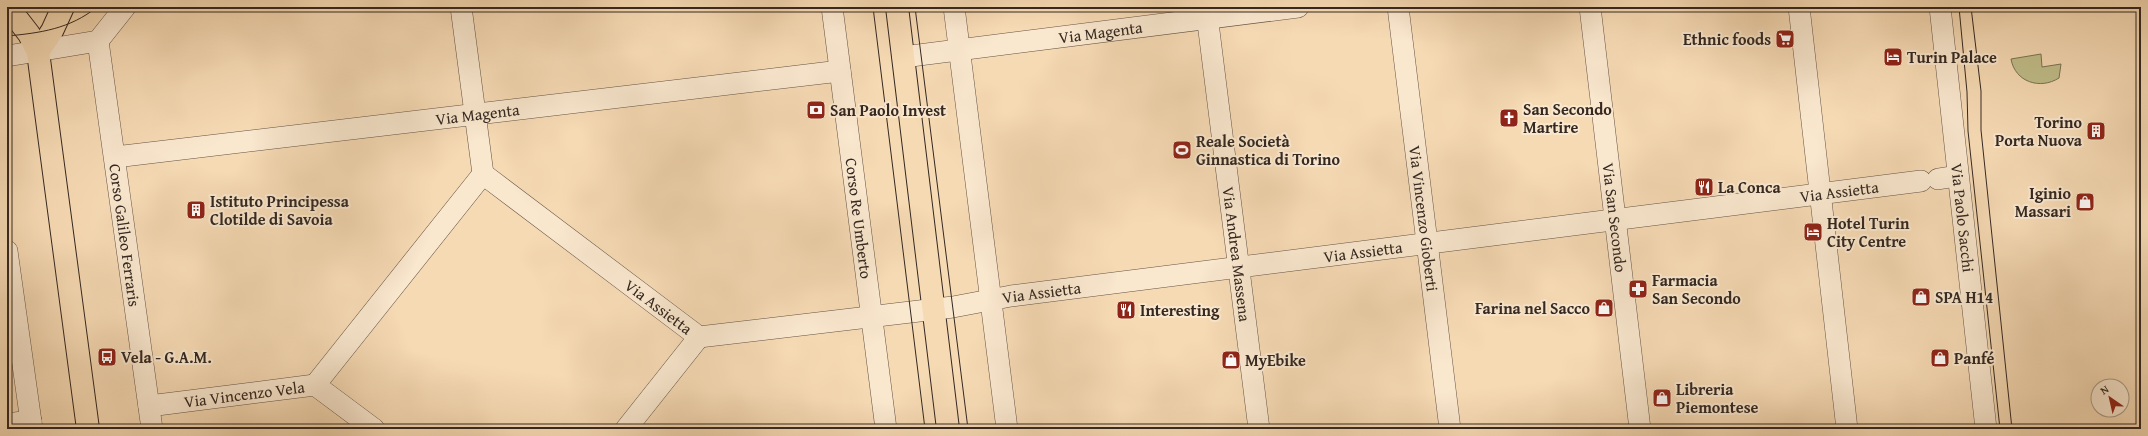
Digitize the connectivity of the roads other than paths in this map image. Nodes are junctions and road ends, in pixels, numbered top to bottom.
1 (8, 7) edge
2 (63, 7) edge
3 (125, 7) edge
4 (461, 7) edge
5 (832, 7) edge
6 (897, 7) edge
7 (954, 7) edge
8 (1298, 7) edge
9 (1398, 7) edge
10 (1590, 7) edge
11 (1799, 7) edge
12 (1940, 7) edge
13 (1207, 13) edge
14 (98, 41) junction
15 (960, 50) junction
16 (38, 52) junction
17 (7, 56) edge
18 (903, 57) junction
19 (840, 71) junction
20 (476, 115) junction
21 (115, 157) junction
22 (483, 174) junction
23 (1939, 179) junction
24 (1820, 193) junction
25 (1615, 220) junction
26 (1428, 244) junction
27 (7, 250) edge
28 (1239, 269) junction
29 (990, 299) junction
30 (933, 309) junction
31 (872, 316) junction
32 (699, 337) junction
33 (315, 385) junction
34 (149, 406) junction
35 (7, 424) edge
36 (31, 425) edge
37 (88, 429) edge
38 (152, 429) edge
39 (374, 429) edge
40 (626, 429) edge
41 (886, 429) edge
42 (948, 429) edge
43 (1007, 429) edge
44 (1260, 429) edge
45 (1450, 429) edge
46 (1640, 429) edge
47 (1847, 429) edge
48 (1986, 429) edge

1 - 16 main road
2 - 16 main road
3 - 14 street
4 - 20 street
5 - 19 street, Corso Re Umberto
6 - 18 main road
7 - 15 street
8 - 13 street, Via Magenta
9 - 26 street, Via Vincenzo Gioberti
10 - 25 street, Via San Secondo
11 - 24 street
12 - 23 street, Via Paolo Sacchi
13 - 15 street, Via Magenta
13 - 28 street, Via Andrea Massena
14 - 16 street
14 - 21 street, Corso Galileo Ferraris
15 - 18 street, Via Magenta
15 - 29 street
16 - 17 street
16 - 37 main road
18 - 30 main road
19 - 20 street, Via Magenta
19 - 31 street, Corso Re Umberto
20 - 21 street, Via Magenta
20 - 22 street
21 - 34 street, Corso Galileo Ferraris
22 - 32 street, Via Assietta
22 - 33 street
23 - 24 street, Via Assietta
23 - 48 street, Via Paolo Sacchi
24 - 25 street, Via Assietta
24 - 47 street
25 - 26 street, Via Assietta
25 - 46 street, Via San Secondo
26 - 28 street, Via Assietta
26 - 45 street, Via Vincenzo Gioberti
27 - 36 street
28 - 29 street, Via Assietta
28 - 44 street, Via Andrea Massena
29 - 30 street, Via Assietta
29 - 43 street
30 - 31 street, Via Assietta
30 - 42 main road
31 - 32 street, Via Assietta
31 - 41 street, Corso Re Umberto
32 - 40 street
33 - 34 street, Via Vincenzo Vela
33 - 39 street, Via Vincenzo Vela
34 - 38 street, Corso Galileo Ferraris
35 - 36 street

